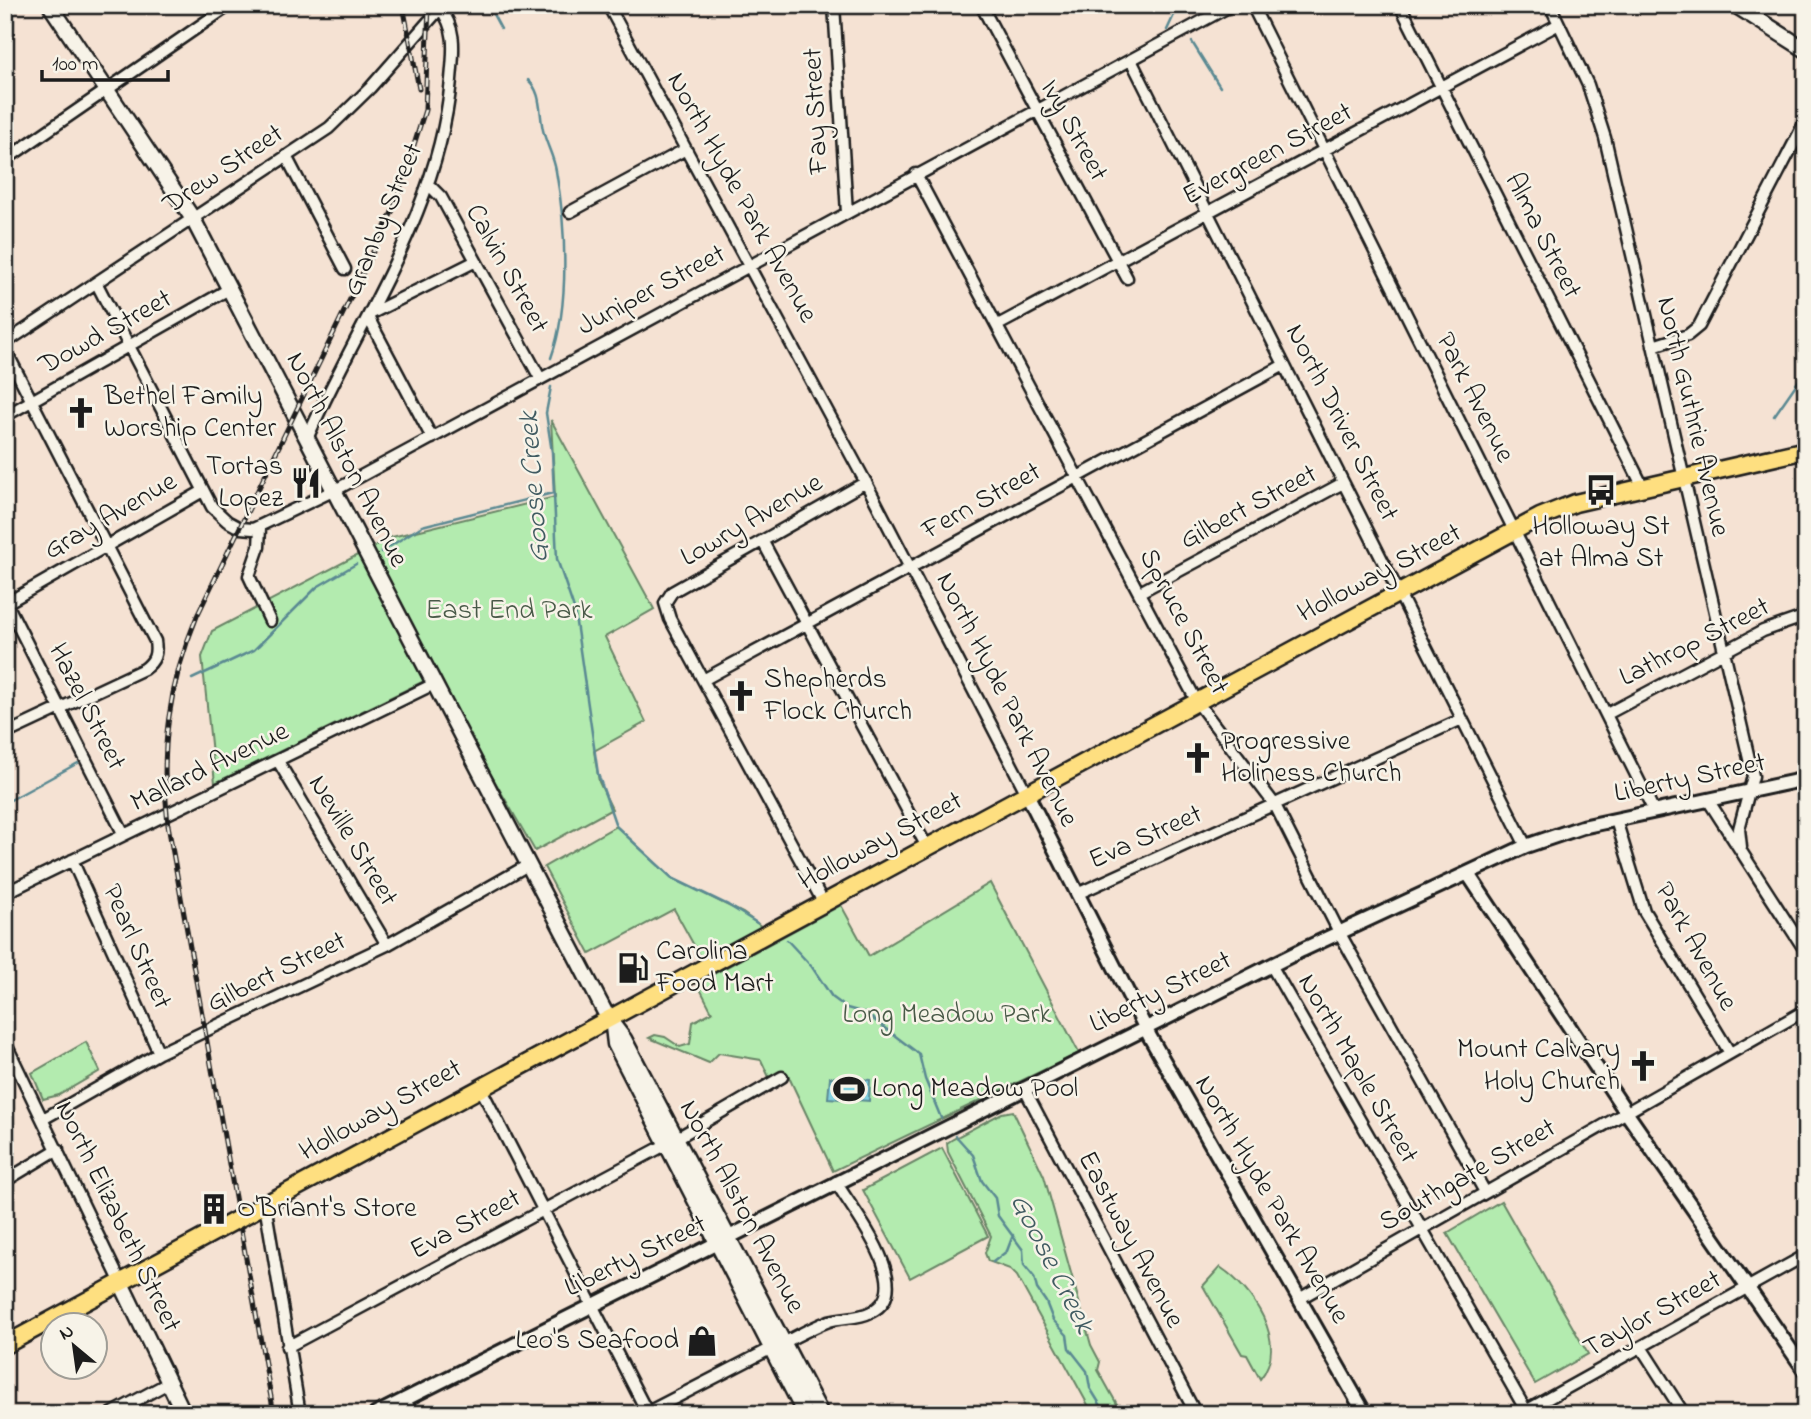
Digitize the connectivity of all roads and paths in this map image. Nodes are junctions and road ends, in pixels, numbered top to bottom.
1 (50, 5) edge
2 (230, 5) edge
3 (608, 5) edge
4 (834, 5) edge
5 (981, 5) edge
6 (1232, 5) edge
7 (1252, 5) edge
8 (1400, 5) edge
9 (1550, 5) edge
10 (1735, 5) edge
11 (442, 7) edge
12 (1559, 24) junction
13 (1806, 50) edge
14 (1131, 60) junction
15 (1441, 87) junction
16 (106, 90) junction
17 (1035, 111) junction
18 (1806, 120) edge
19 (686, 149) junction
20 (1324, 150) junction
21 (286, 156) junction
22 (5, 160) edge
23 (916, 174) junction
24 (429, 185) junction
25 (570, 212) dead end
26 (847, 213) junction
27 (1208, 213) junction
28 (193, 219) junction
29 (476, 261) junction
30 (1118, 261) junction
31 (750, 265) junction
32 (345, 268) dead end
33 (1127, 278) dead end
34 (97, 284) junction
35 (229, 289) junction
36 (369, 316) junction
37 (998, 325) junction
38 (5, 343) edge
39 (131, 346) junction
40 (1653, 346) junction
41 (5, 349) edge
42 (1284, 365) junction
43 (540, 378) junction
44 (31, 401) junction
45 (5, 416) edge
46 (432, 438) junction
47 (307, 439) junction
48 (1806, 450) edge
49 (1078, 476) junction
50 (1682, 479) junction
51 (866, 482) junction
52 (1343, 483) junction
53 (1643, 487) junction
54 (203, 491) junction
55 (334, 491) junction
56 (260, 528) junction
57 (1516, 531) junction
58 (762, 542) junction
59 (105, 546) junction
60 (911, 567) junction
61 (1140, 592) junction
62 (1399, 594) junction
63 (6, 603) edge
64 (1806, 616) edge
65 (271, 621) dead end
66 (807, 623) junction
67 (1724, 651) junction
68 (703, 680) junction
69 (435, 684) junction
70 (1197, 702) junction
71 (61, 707) junction
72 (1607, 714) junction
73 (1462, 719) junction
74 (5, 734) edge
75 (278, 761) junction
76 (1806, 779) edge
77 (1750, 791) junction
78 (1027, 794) junction
79 (1708, 800) junction
80 (1275, 805) junction
81 (1654, 811) junction
82 (1616, 820) junction
83 (124, 835) junction
84 (1526, 846) junction
85 (927, 847) junction
86 (1741, 847) junction
87 (72, 860) junction
88 (528, 865) junction
89 (1468, 874) junction
90 (5, 893) edge
91 (1077, 894) junction
92 (823, 902) junction
93 (1339, 932) junction
94 (387, 945) junction
95 (1806, 952) edge
96 (1272, 965) junction
97 (1806, 1010) edge
98 (610, 1023) junction
99 (1145, 1028) junction
100 (5, 1042) edge
101 (159, 1053) junction
102 (1730, 1053) junction
103 (782, 1077) dead end
104 (480, 1087) junction
105 (1024, 1088) junction
106 (1626, 1112) junction
107 (43, 1119) junction
108 (672, 1141) junction
109 (58, 1149) junction
110 (5, 1181) edge
111 (836, 1182) junction
112 (1485, 1192) junction
113 (258, 1208) junction
114 (543, 1210) junction
115 (1422, 1228) junction
116 (724, 1241) junction
117 (1806, 1255) edge
118 (121, 1283) junction
119 (1747, 1288) junction
120 (1299, 1298) junction
121 (592, 1304) junction
122 (5, 1345) edge
123 (778, 1345) junction
124 (287, 1347) junction
125 (1641, 1347) junction
126 (1806, 1372) edge
127 (170, 1382) junction
128 (405, 1399) junction
129 (646, 1413) edge
130 (1525, 1413) edge
131 (111, 1414) edge
132 (184, 1414) edge
133 (300, 1414) edge
134 (376, 1414) edge
135 (412, 1414) edge
136 (805, 1414) edge
137 (821, 1414) edge
138 (1196, 1414) edge
139 (1365, 1414) edge
140 (1684, 1414) edge

1 - 16 main road, North Alston Avenue
2 - 16 street
3 - 19 street, North Hyde Park Avenue
4 - 26 street, Fay Street
5 - 17 street, Ivy Street
6 - 14 street, Juniper Street
7 - 20 street, Park Avenue
8 - 15 street, Alma Street
9 - 12 street, North Guthrie Avenue
10 - 13 main road
11 - 21 street, Drew Street
11 - 24 street, Granby Street
12 - 15 street, Evergreen Street
12 - 40 street, North Guthrie Avenue
14 - 17 street, Juniper Street
14 - 27 street, North Driver Street
15 - 20 street, Evergreen Street
15 - 53 street, Alma Street
16 - 22 street
16 - 28 main road, North Alston Avenue
17 - 23 street, Juniper Street
17 - 30 street, Ivy Street
18 - 40 street
19 - 25 street
19 - 31 street, North Hyde Park Avenue
20 - 27 street, Evergreen Street
20 - 57 street, Park Avenue
21 - 28 street, Drew Street
21 - 32 street
23 - 26 street, Juniper Street
23 - 37 street, Spruce Street
24 - 29 street, Calvin Street
24 - 36 street, Granby Street
26 - 31 street, Juniper Street
27 - 30 street, Evergreen Street
27 - 42 street, North Driver Street
28 - 34 street, Drew Street
28 - 35 main road, North Alston Avenue
29 - 36 street
29 - 43 street, Calvin Street
30 - 33 street, Ivy Street
30 - 37 street, Evergreen Street
31 - 43 street, Juniper Street
31 - 51 street, North Hyde Park Avenue
34 - 38 street, Drew Street
34 - 39 street
35 - 39 street, Dowd Street
35 - 47 main road, North Alston Avenue
36 - 46 street
36 - 47 street, Granby Street
37 - 49 street, Spruce Street
39 - 44 street, Dowd Street
39 - 54 street
40 - 50 street, North Guthrie Avenue
41 - 44 street
42 - 49 street, Fern Street
42 - 52 street, North Driver Street
43 - 46 street, Juniper Street
44 - 45 street, Dowd Street
44 - 59 street
46 - 55 street, Juniper Street
47 - 55 main road, North Alston Avenue
48 - 50 main road, Holloway Street
49 - 60 street, Fern Street
49 - 61 street, Spruce Street
50 - 53 main road, Holloway Street
50 - 67 street, North Guthrie Avenue
51 - 58 street, Lowry Avenue
51 - 60 street, North Hyde Park Avenue
52 - 61 street, Gilbert Street
52 - 62 street, North Driver Street
53 - 57 main road, Holloway Street
54 - 56 street, Juniper Street
54 - 59 street, Gray Avenue
55 - 56 street, Juniper Street
55 - 69 main road, North Alston Avenue
56 - 65 street
57 - 62 main road, Holloway Street
57 - 72 street, Park Avenue
58 - 66 street
58 - 68 street, Lowry Avenue
59 - 63 street, Gray Avenue
59 - 71 street
60 - 66 street, Fern Street
60 - 78 street, North Hyde Park Avenue
61 - 70 street, Spruce Street
62 - 70 main road, Holloway Street
62 - 73 street, North Driver Street
63 - 71 street, Hazel Street
64 - 67 street, Lathrop Street
66 - 68 street, Fern Street
66 - 85 street
67 - 72 street, Lathrop Street
67 - 77 street, North Guthrie Avenue
68 - 92 street
69 - 75 street, Mallard Avenue
69 - 88 main road, North Alston Avenue
70 - 78 main road, Holloway Street
70 - 80 street, Spruce Street
71 - 74 street
71 - 83 street, Hazel Street
72 - 81 street, Park Avenue
73 - 80 street, Eva Street
73 - 84 street, North Driver Street
75 - 83 street, Mallard Avenue
75 - 94 street, Neville Street
76 - 77 street, Liberty Street
77 - 79 street, Liberty Street
77 - 86 street, North Guthrie Avenue
78 - 85 main road, Holloway Street
78 - 91 street, North Hyde Park Avenue
79 - 81 street, Liberty Street
79 - 86 street
80 - 91 street, Eva Street
80 - 93 street, Spruce Street
81 - 82 street, Liberty Street
82 - 84 street, Liberty Street
82 - 102 street, Park Avenue
83 - 87 street, Mallard Avenue
84 - 89 street, Liberty Street
85 - 92 main road, Holloway Street
86 - 95 street
87 - 90 street, Mallard Avenue
87 - 101 street, Pearl Street
88 - 94 street, Gilbert Street
88 - 98 main road, North Alston Avenue
89 - 93 street, Liberty Street
89 - 106 street
91 - 99 street, North Hyde Park Avenue
92 - 98 main road, Holloway Street
93 - 96 street, Liberty Street
93 - 112 street, Spruce Street
94 - 101 street, Gilbert Street
96 - 99 street, Liberty Street
96 - 115 street, North Maple Street
97 - 102 street, Southgate Street
98 - 104 main road, Holloway Street
98 - 108 main road, North Alston Avenue
99 - 105 street, Liberty Street
99 - 120 street, North Hyde Park Avenue
100 - 107 street, North Elizabeth Street
101 - 107 street, Gilbert Street
102 - 106 street, Southgate Street
103 - 108 street, Eva Street
104 - 113 main road, Holloway Street
104 - 114 street
105 - 111 street, Liberty Street
105 - 138 street, Eastway Avenue
106 - 112 street, Southgate Street
106 - 119 street
107 - 109 street, North Elizabeth Street
108 - 114 street, Eva Street
108 - 116 main road, North Alston Avenue
109 - 110 street
109 - 118 street, North Elizabeth Street
111 - 116 street, Liberty Street
111 - 123 street
112 - 115 street, Southgate Street
113 - 118 main road, Holloway Street, bridge
113 - 124 street
114 - 121 street
114 - 124 street, Eva Street
115 - 120 street, Southgate Street
115 - 130 street, North Maple Street
116 - 121 street, Liberty Street
116 - 123 main road, North Alston Avenue
117 - 119 street, Taylor Street
118 - 122 main road, Holloway Street
118 - 127 main road, North Elizabeth Street
119 - 125 street, Taylor Street
119 - 126 street
120 - 139 street, North Hyde Park Avenue
121 - 128 street, Liberty Street
121 - 129 street
123 - 129 street
123 - 136 main road, North Alston Avenue
123 - 137 main road, North Alston Avenue
124 - 133 street
125 - 130 street, Taylor Street
125 - 140 street
127 - 131 street
127 - 132 main road, North Elizabeth Street
128 - 134 street, Liberty Street
128 - 135 street

